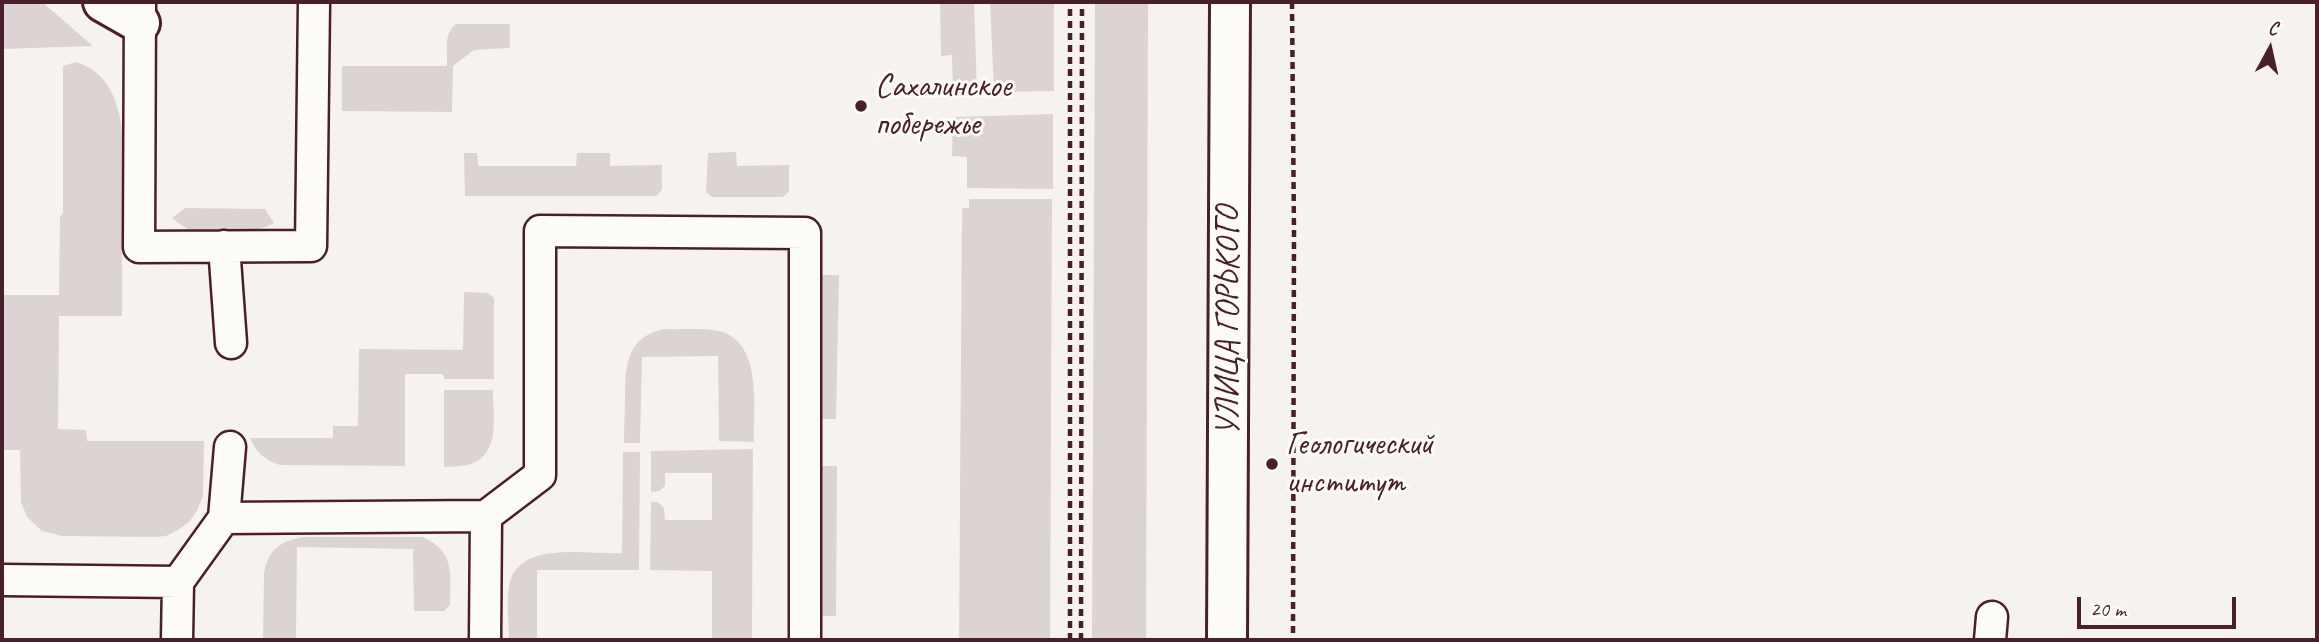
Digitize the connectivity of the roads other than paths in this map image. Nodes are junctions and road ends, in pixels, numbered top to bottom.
1 (103, 2) edge
2 (314, 2) edge
3 (1230, 2) edge
4 (140, 13) edge
5 (224, 246) junction
6 (231, 343) dead end
7 (230, 447) dead end
8 (486, 516) junction
9 (224, 518) junction
10 (2, 580) edge
11 (178, 582) junction
12 (177, 640) edge
13 (485, 640) edge
14 (805, 640) edge
15 (1227, 640) edge

1 - 4 main road
2 - 5 lane
3 - 15 main road, УЛИЦА ГОРЬКОГО
4 - 5 lane
5 - 6 lane
7 - 9 lane
8 - 9 lane
8 - 13 lane
8 - 14 lane
9 - 11 lane
10 - 11 lane
11 - 12 lane

